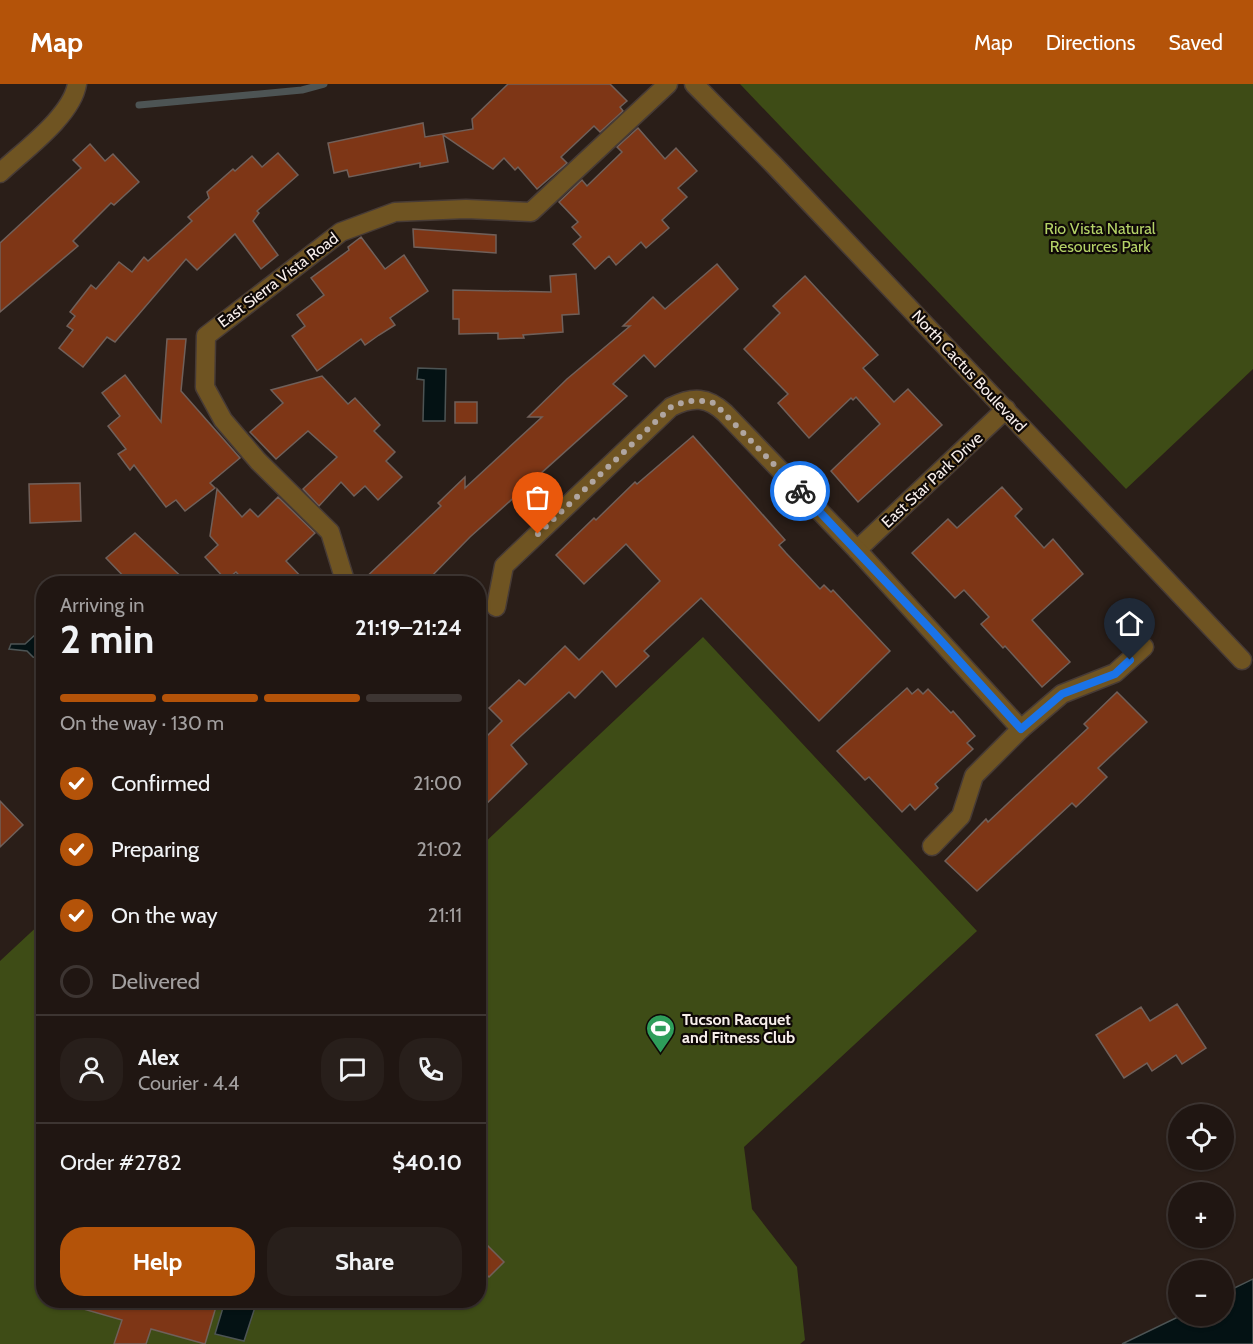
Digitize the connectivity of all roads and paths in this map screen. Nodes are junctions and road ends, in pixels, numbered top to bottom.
1 (77, 84) edge
2 (668, 84) edge
3 (694, 84) edge
4 (0, 173) edge
5 (1006, 409) junction
6 (857, 550) junction
7 (344, 576) edge
8 (496, 607) dead end
9 (1144, 647) dead end
10 (1242, 660) dead end
11 (1021, 729) junction
12 (932, 846) dead end

1 - 4 street
2 - 7 street, East Sierra Vista Road
3 - 5 street, North Cactus Boulevard
5 - 6 street, East Star Park Drive
5 - 10 street, North Cactus Boulevard
6 - 8 street
6 - 11 street
9 - 11 street
11 - 12 street

